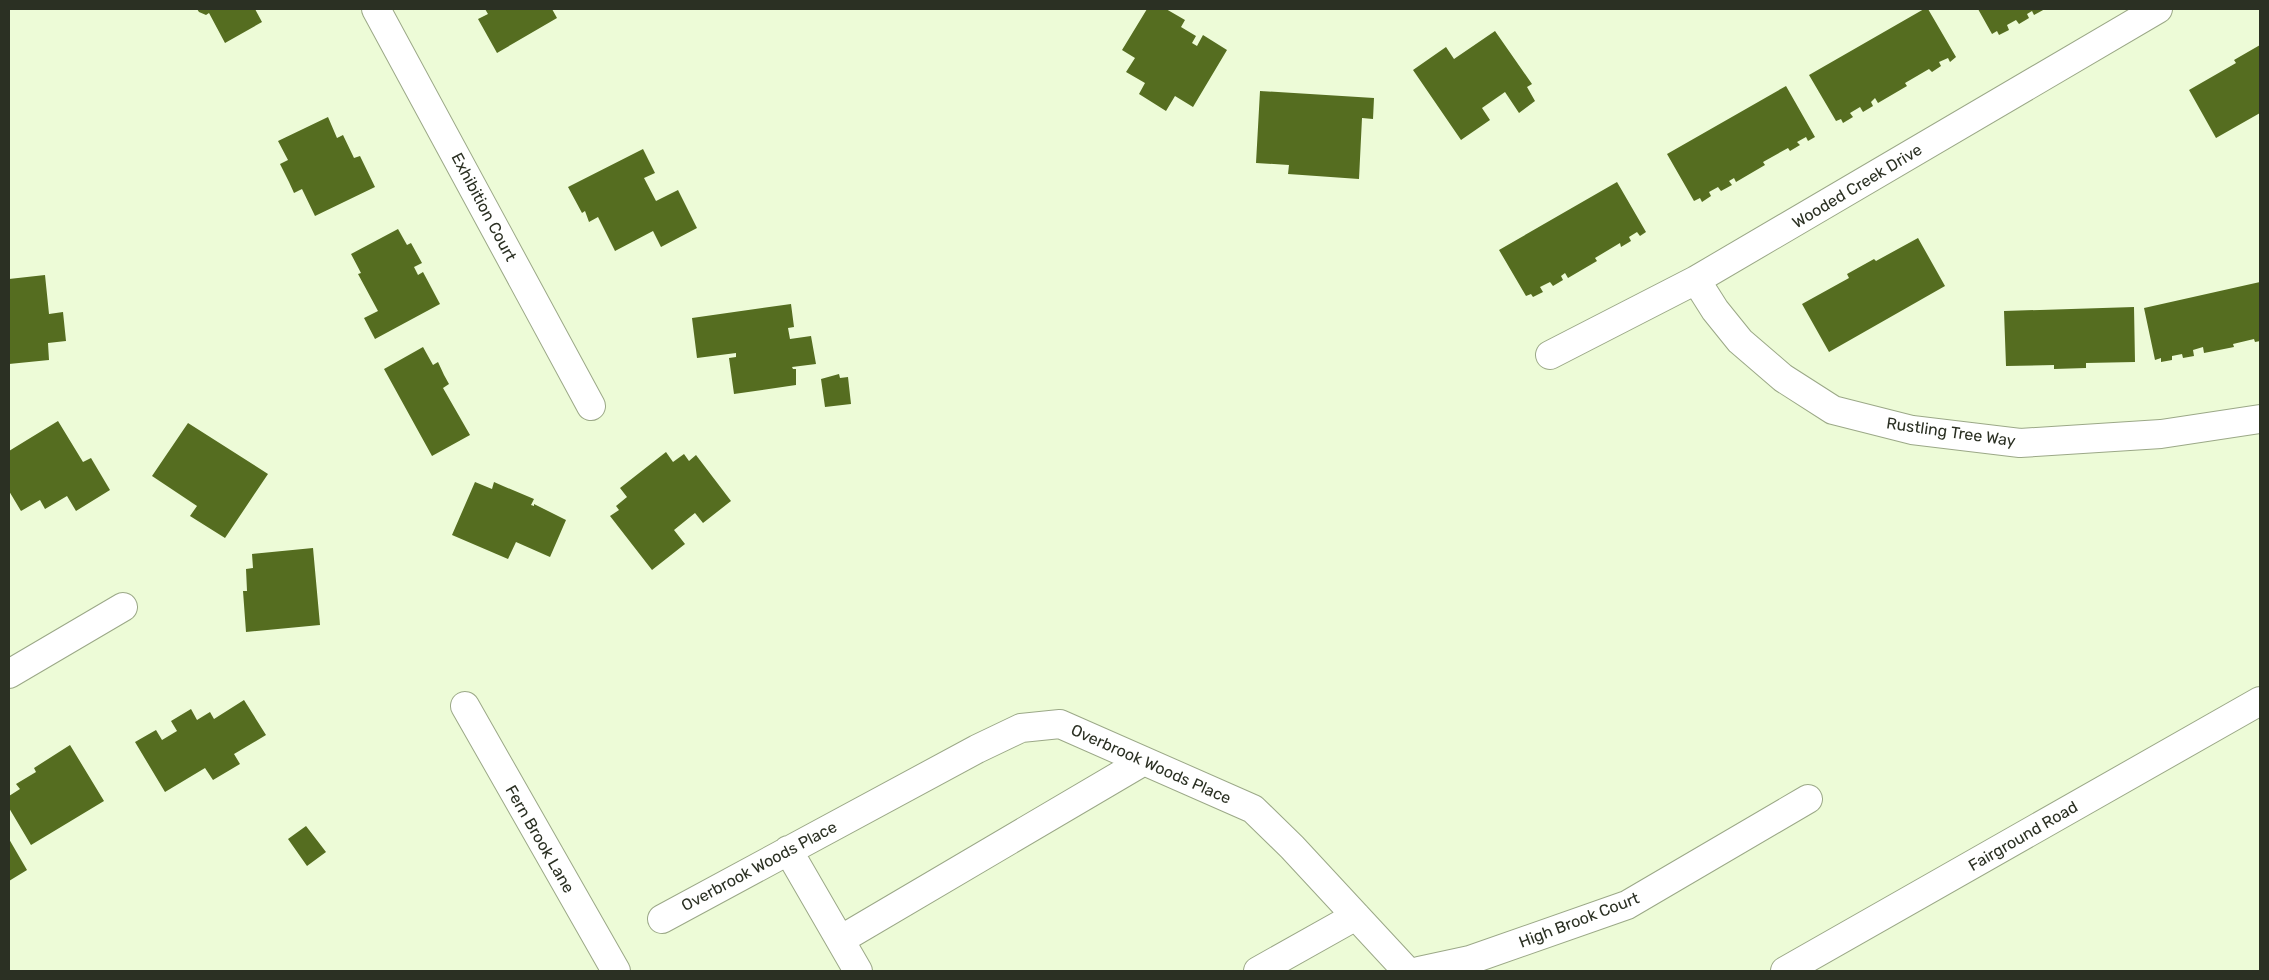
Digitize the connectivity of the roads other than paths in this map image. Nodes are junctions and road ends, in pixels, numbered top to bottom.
1 (376, 9) edge
2 (2158, 9) edge
3 (1696, 280) junction
4 (1550, 355) dead end
5 (591, 406) dead end
6 (2260, 419) edge
7 (123, 607) dead end
8 (9, 674) edge
9 (2260, 701) edge
10 (465, 706) dead end
11 (1144, 761) junction
12 (1808, 800) dead end
13 (788, 850) junction
14 (1356, 916) junction
15 (662, 919) dead end
16 (840, 940) junction
17 (616, 971) edge
18 (858, 971) edge
19 (1258, 971) edge
20 (1408, 971) edge
21 (1419, 971) edge
22 (1785, 971) edge

1 - 5 street, Exhibition Court
2 - 3 street, Wooded Creek Drive
3 - 4 street, Wooded Creek Drive
3 - 6 street, Rustling Tree Way
7 - 8 street
9 - 22 street, Fairground Road
10 - 17 street, Fern Brook Lane
11 - 13 street, Overbrook Woods Place
11 - 14 street, Overbrook Woods Place
11 - 16 street
12 - 21 street, High Brook Court
13 - 15 street, Overbrook Woods Place
13 - 16 street
14 - 19 street
14 - 20 street, Overbrook Woods Place
16 - 18 street

